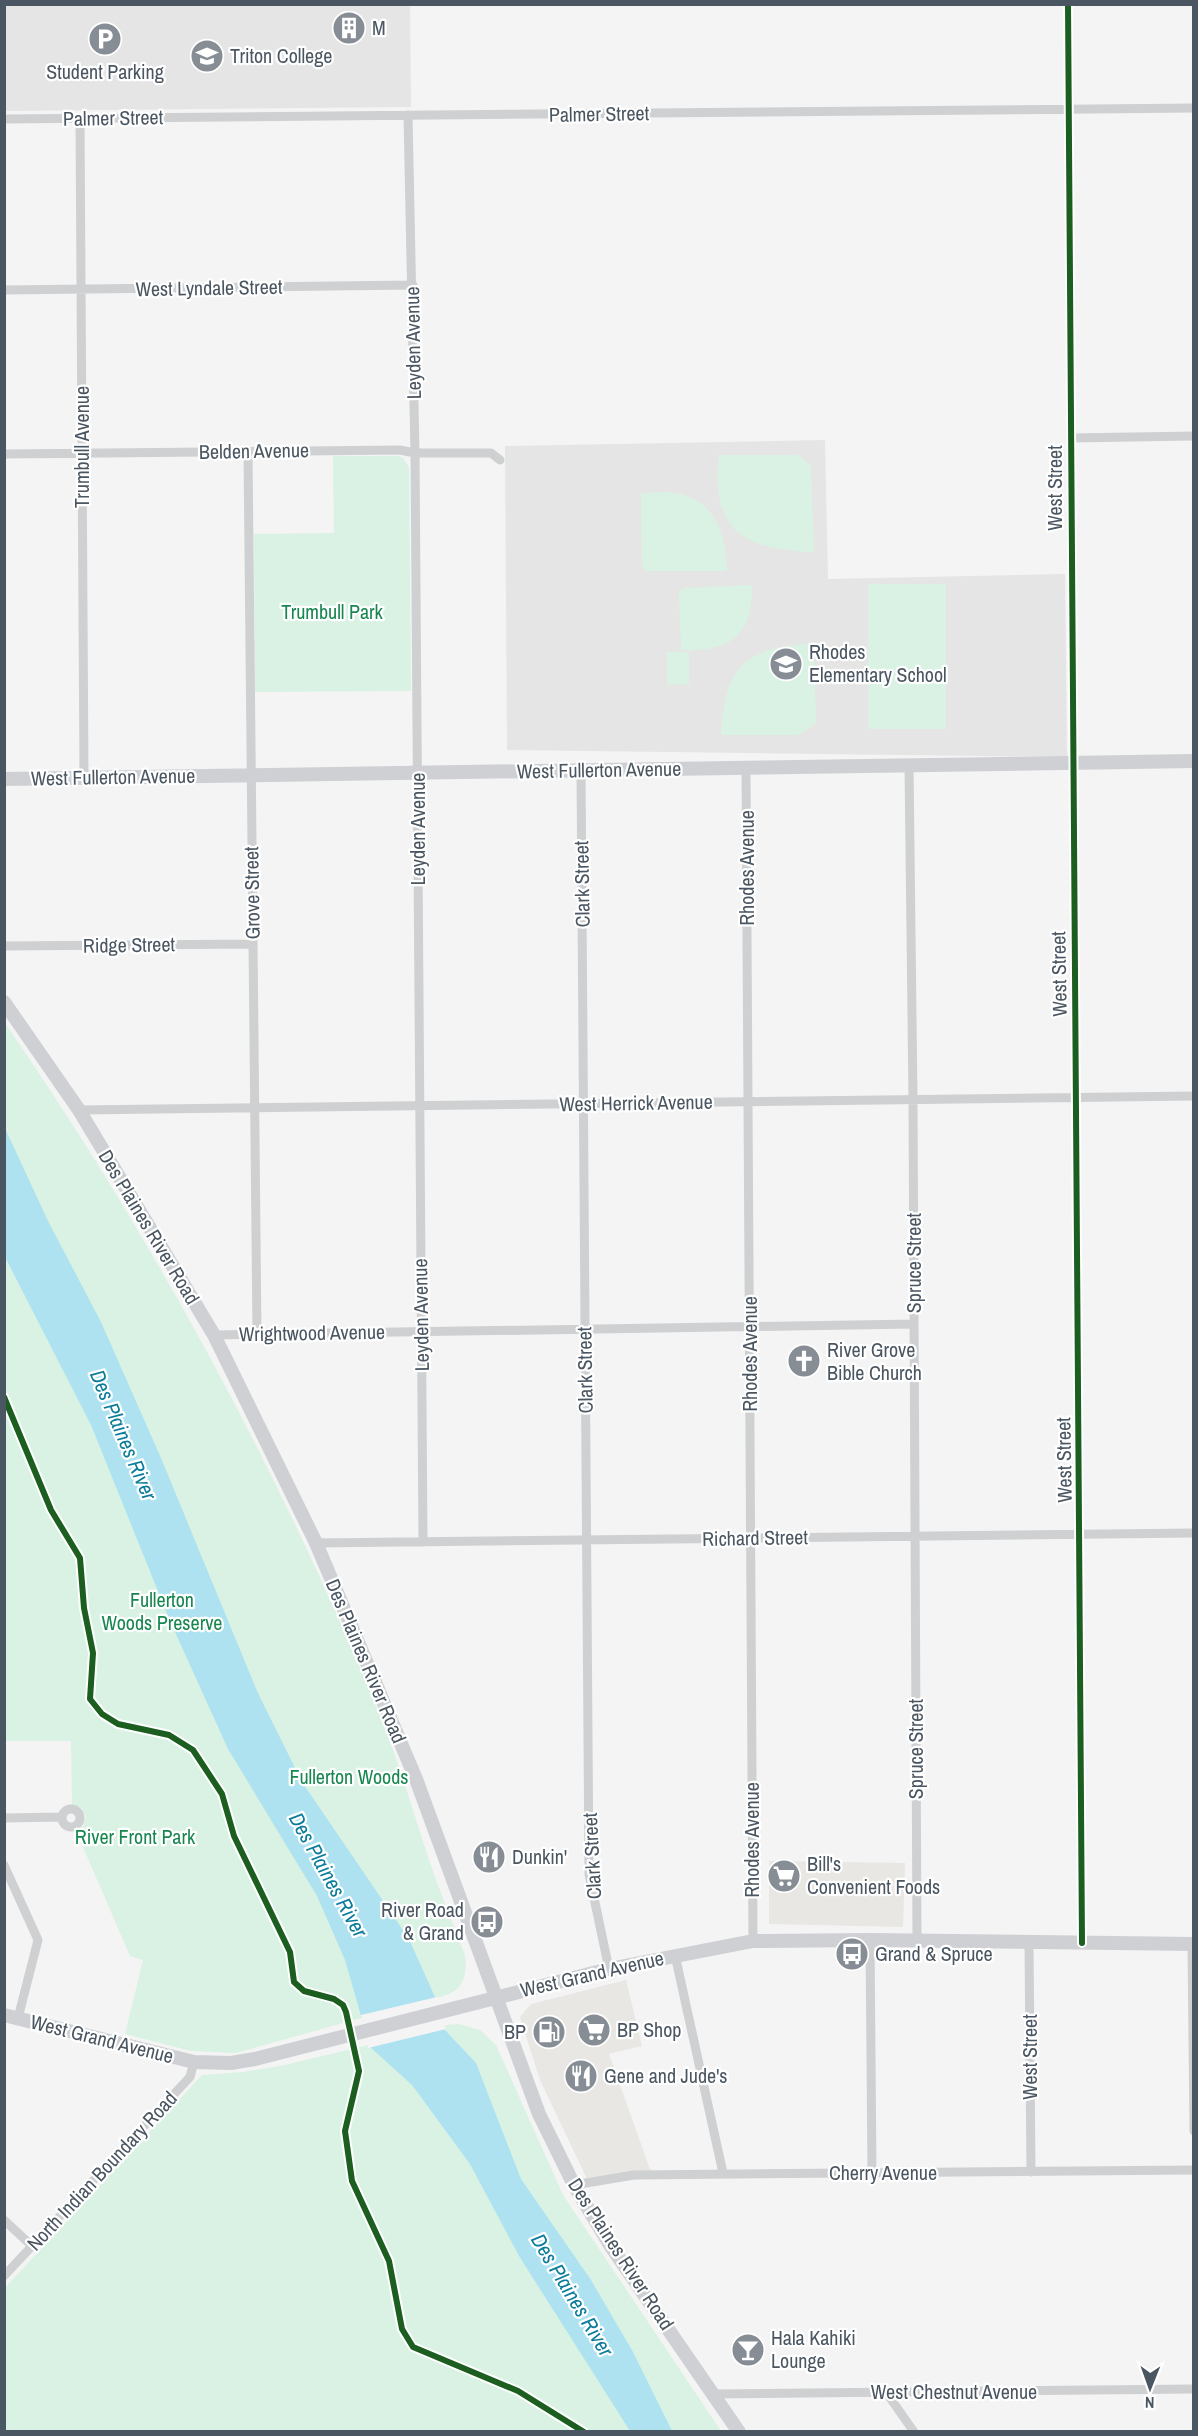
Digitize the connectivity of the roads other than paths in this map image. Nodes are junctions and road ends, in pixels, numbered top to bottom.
1 (1068, 4) edge
2 (1194, 108) edge
3 (1069, 110) junction
4 (408, 115) junction
5 (80, 118) junction
6 (4, 119) edge
7 (413, 285) junction
8 (81, 289) junction
9 (4, 290) edge
10 (1194, 436) edge
11 (1071, 438) junction
12 (248, 452) junction
13 (82, 453) junction
14 (415, 453) junction
15 (4, 454) edge
16 (500, 460) dead end
17 (1194, 761) edge
18 (1073, 763) junction
19 (909, 765) junction
20 (746, 767) junction
21 (580, 770) junction
22 (417, 772) junction
23 (251, 774) junction
24 (84, 777) junction
25 (4, 779) edge
26 (253, 944) junction
27 (4, 946) edge
28 (4, 1002) edge
29 (1194, 1096) edge
30 (1077, 1098) junction
31 (914, 1100) junction
32 (748, 1102) junction
33 (585, 1104) junction
34 (419, 1106) junction
35 (255, 1108) junction
36 (79, 1110) junction
37 (914, 1324) junction
38 (750, 1326) junction
39 (585, 1329) junction
40 (422, 1332) junction
41 (257, 1334) junction
42 (214, 1335) junction
43 (1194, 1533) edge
44 (1081, 1534) junction
45 (915, 1536) junction
46 (750, 1538) junction
47 (587, 1540) junction
48 (423, 1542) junction
49 (316, 1543) junction
50 (62, 1817) dead end
51 (4, 1818) edge
52 (4, 1865) edge
53 (870, 1940) junction
54 (753, 1941) junction
55 (917, 1941) junction
56 (1029, 1942) junction
57 (1082, 1943) junction
58 (1193, 1944) edge
59 (675, 1955) junction
60 (609, 1969) junction
61 (495, 1998) junction
62 (11, 2017) edge
63 (194, 2062) junction
64 (1194, 2131) edge
65 (1194, 2170) edge
66 (1031, 2172) junction
67 (723, 2173) junction
68 (872, 2174) junction
69 (574, 2185) junction
70 (4, 2220) edge
71 (32, 2246) junction
72 (4, 2276) edge
73 (1194, 2390) edge
74 (886, 2392) junction
75 (714, 2394) junction
76 (739, 2432) edge
77 (914, 2432) edge

1 - 3 street, West Street
2 - 3 street, Palmer Street
3 - 4 street, Palmer Street
3 - 11 street, West Street
4 - 5 street, Palmer Street
4 - 7 street, Leyden Avenue
5 - 6 street, Palmer Street
5 - 8 street, Trumbull Avenue
7 - 8 street, West Lyndale Street
7 - 14 street, Leyden Avenue
8 - 9 street, West Lyndale Street
8 - 13 street, Trumbull Avenue
10 - 11 street
11 - 18 street, West Street
12 - 13 street, Belden Avenue
12 - 14 street, Belden Avenue
12 - 23 street, Grove Street
13 - 15 street, Belden Avenue
13 - 24 street, Trumbull Avenue
14 - 16 street, Belden Avenue
14 - 22 street, Leyden Avenue
17 - 18 main road, West Fullerton Avenue
18 - 19 main road, West Fullerton Avenue
18 - 30 street, West Street
19 - 20 main road, West Fullerton Avenue
19 - 31 street, Spruce Street
20 - 21 main road, West Fullerton Avenue
20 - 32 street, Rhodes Avenue
21 - 22 main road, West Fullerton Avenue
21 - 33 street, Clark Street
22 - 23 main road, West Fullerton Avenue
22 - 34 street, Leyden Avenue
23 - 24 main road, West Fullerton Avenue
23 - 26 street, Grove Street
24 - 25 main road, West Fullerton Avenue
26 - 27 street, Ridge Street
26 - 35 street, Grove Street
28 - 36 main road, Des Plaines River Road
29 - 30 street, West Herrick Avenue
30 - 31 street, West Herrick Avenue
30 - 44 street, West Street
31 - 32 street, West Herrick Avenue
31 - 37 street, Spruce Street
32 - 33 street, West Herrick Avenue
32 - 38 street, Rhodes Avenue
33 - 34 street, West Herrick Avenue
33 - 39 street, Clark Street
34 - 35 street, West Herrick Avenue
34 - 40 street, Leyden Avenue
35 - 36 street, West Herrick Avenue
35 - 41 street, Grove Street
36 - 42 main road, Des Plaines River Road
37 - 38 street, Wrightwood Avenue
37 - 45 street, Spruce Street
38 - 39 street, Wrightwood Avenue
38 - 46 street, Rhodes Avenue
39 - 40 street, Wrightwood Avenue
39 - 47 street, Clark Street
40 - 41 street, Wrightwood Avenue
40 - 48 street, Leyden Avenue
41 - 42 street, Wrightwood Avenue
42 - 49 main road, Des Plaines River Road
43 - 44 street, Richard Street
44 - 45 street, Richard Street
44 - 57 street, West Street
45 - 46 street, Richard Street
45 - 55 street, Spruce Street
46 - 47 street, Richard Street
46 - 54 street, Rhodes Avenue
47 - 48 street, Richard Street
47 - 60 street, Clark Street
48 - 49 street, Richard Street
49 - 61 main road, Des Plaines River Road
50 - 51 street
52 - 62 street
53 - 54 main road, West Grand Avenue
53 - 55 main road, West Grand Avenue
53 - 68 street
54 - 59 main road, West Grand Avenue
55 - 56 main road, West Grand Avenue
56 - 57 main road, West Grand Avenue
56 - 66 street, West Street
57 - 58 main road, West Grand Avenue
58 - 64 street
59 - 60 main road, West Grand Avenue
59 - 67 street
60 - 61 main road, West Grand Avenue
61 - 63 main road, West Grand Avenue
61 - 69 main road, Des Plaines River Road
62 - 63 main road, West Grand Avenue
63 - 71 street, North Indian Boundary Road
65 - 66 street, Cherry Avenue
66 - 68 street, Cherry Avenue
67 - 68 street, Cherry Avenue
67 - 69 street, Cherry Avenue
69 - 75 main road, Des Plaines River Road
70 - 71 street
71 - 72 street, North Indian Boundary Road
73 - 74 street, West Chestnut Avenue
74 - 75 street, West Chestnut Avenue
74 - 77 street
75 - 76 main road, Des Plaines River Road

